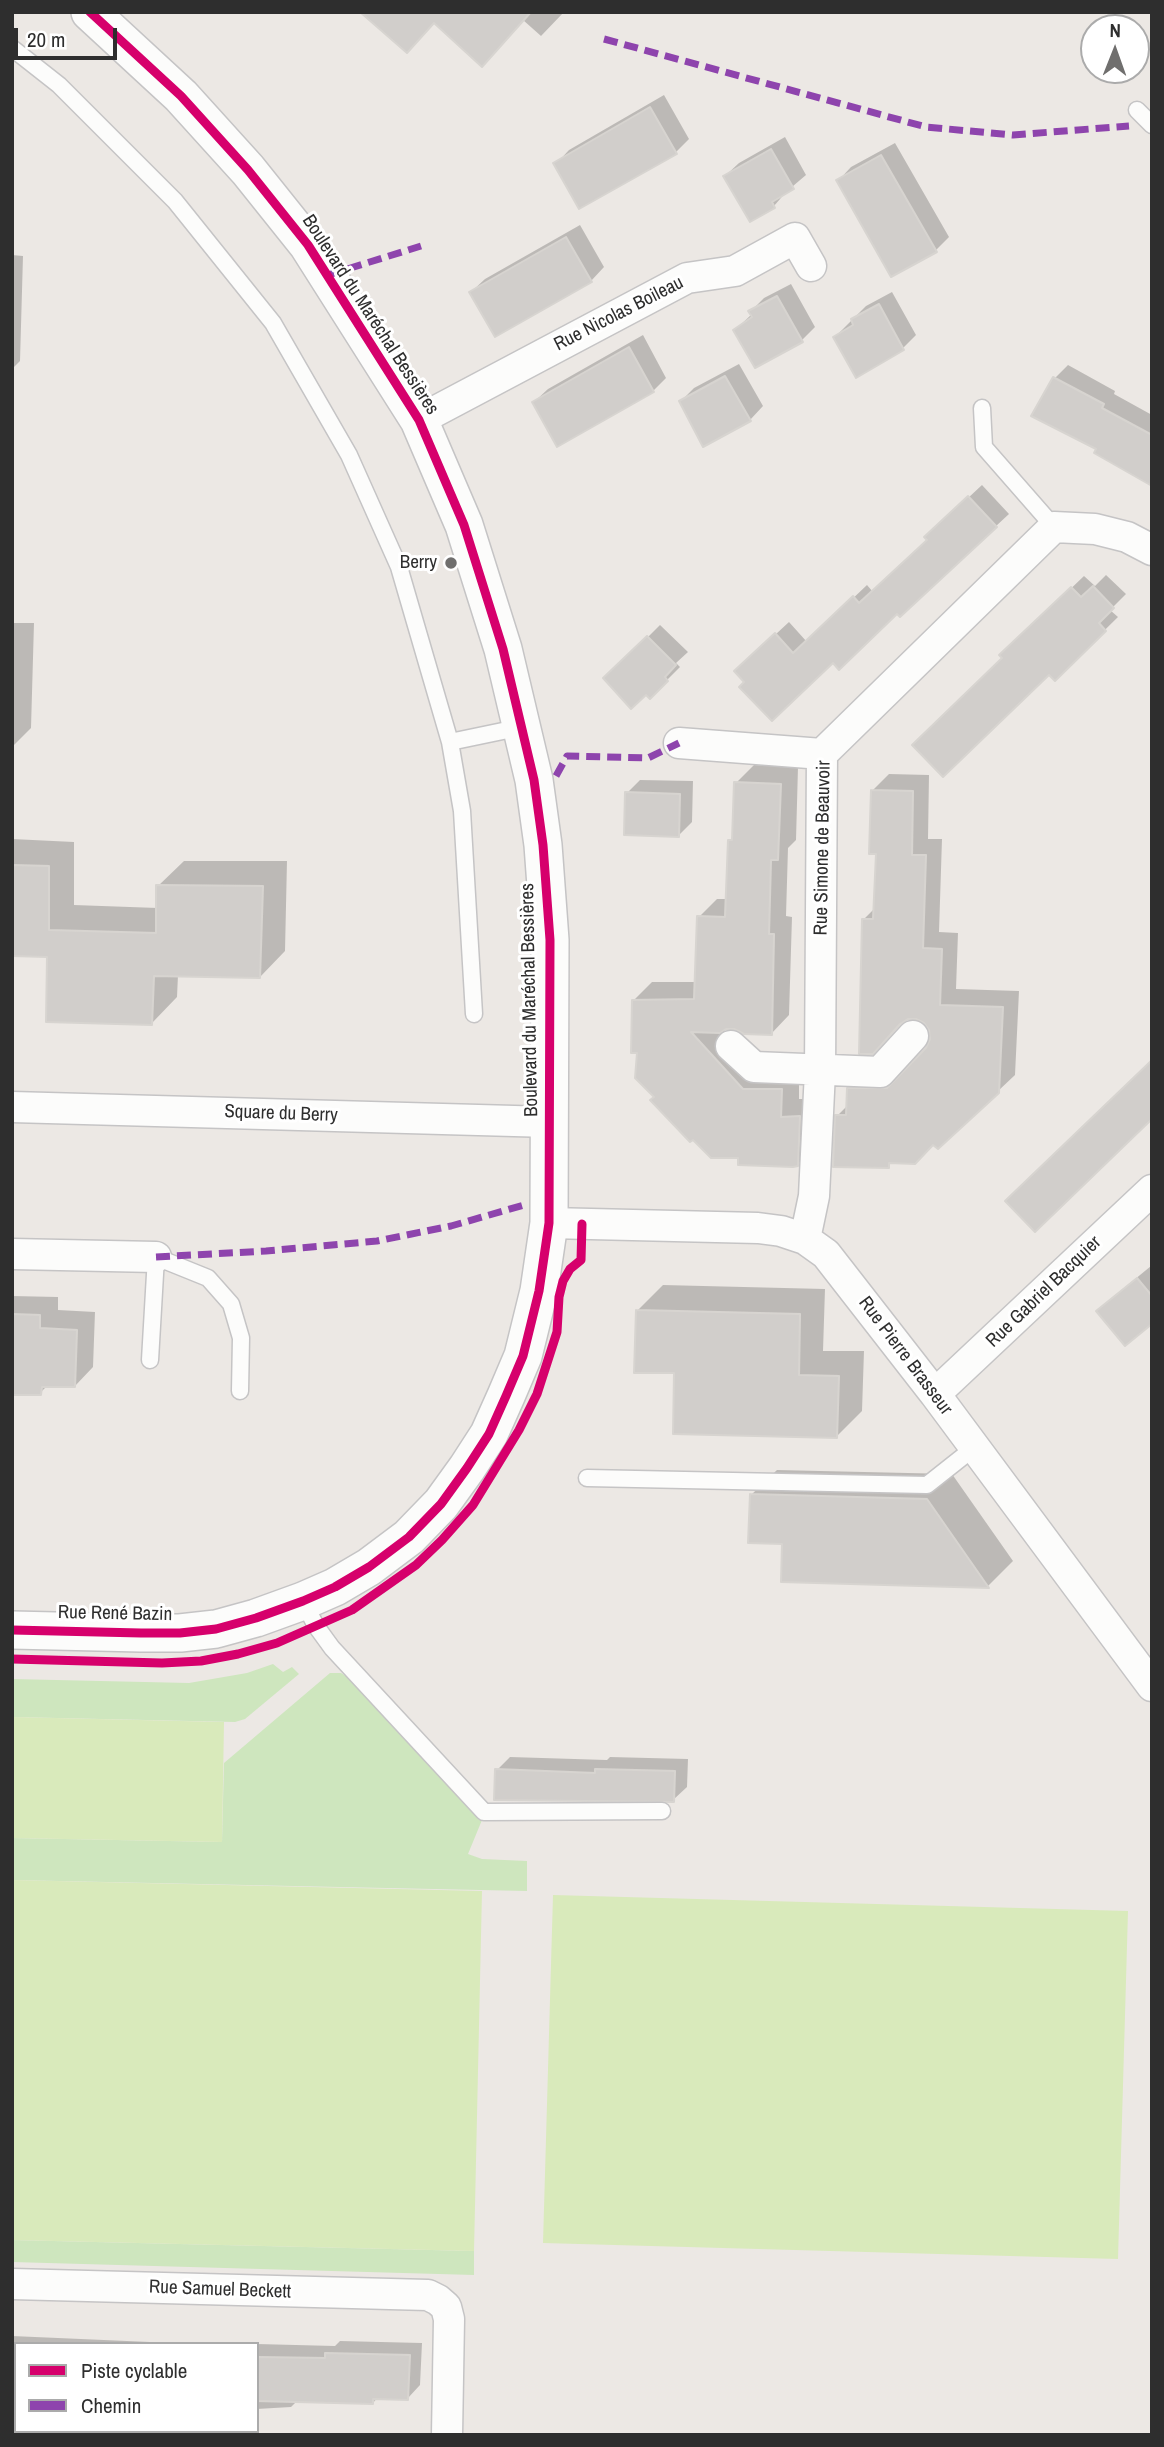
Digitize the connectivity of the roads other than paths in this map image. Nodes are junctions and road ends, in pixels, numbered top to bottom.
1 (90, 12) edge
2 (12, 48) edge
3 (1137, 110) dead end
4 (1152, 125) edge
5 (811, 266) dead end
6 (982, 408) dead end
7 (419, 420) junction
8 (1054, 527) junction
9 (1152, 550) edge
10 (522, 727) junction
11 (450, 742) junction
12 (679, 743) dead end
13 (822, 754) junction
14 (474, 1014) dead end
15 (913, 1036) dead end
16 (731, 1045) dead end
17 (820, 1070) junction
18 (12, 1107) edge
19 (550, 1122) junction
20 (1152, 1189) edge
21 (549, 1223) junction
22 (805, 1239) junction
23 (12, 1254) edge
24 (156, 1256) junction
25 (150, 1360) dead end
26 (240, 1391) dead end
27 (935, 1394) junction
28 (975, 1447) junction
29 (587, 1478) dead end
30 (303, 1601) junction
31 (216, 1629) joint
32 (12, 1630) edge
33 (1152, 1686) edge
34 (662, 1811) dead end
35 (12, 2284) edge
36 (447, 2435) edge

1 - 7 street, Boulevard du Maréchal Bessières
2 - 11 lane
3 - 4 lane
5 - 7 street, Rue Nicolas Boileau
6 - 8 lane
7 - 10 street, Boulevard du Maréchal Bessières
8 - 9 street
8 - 13 street, Rue Simone de Beauvoir
10 - 11 lane
10 - 19 street, Boulevard du Maréchal Bessières
11 - 14 lane
12 - 13 street
13 - 17 street, Rue Simone de Beauvoir
15 - 17 street
16 - 17 street
17 - 22 street, Rue Simone de Beauvoir
18 - 19 street, Square du Berry
19 - 21 street, Boulevard du Maréchal Bessières
20 - 27 street, Rue Gabriel Bacquier
21 - 22 street, Rue Pierre Brasseur
21 - 30 street, Boulevard du Maréchal Bessières
22 - 27 street, Rue Pierre Brasseur
23 - 24 street
24 - 25 lane
24 - 26 lane
27 - 28 street, Rue Pierre Brasseur
28 - 29 lane
28 - 33 street, Rue Pierre Brasseur
30 - 31 street, Boulevard du Maréchal Bessières
30 - 34 lane
31 - 32 street, Rue René Bazin
35 - 36 street, Rue Samuel Beckett

